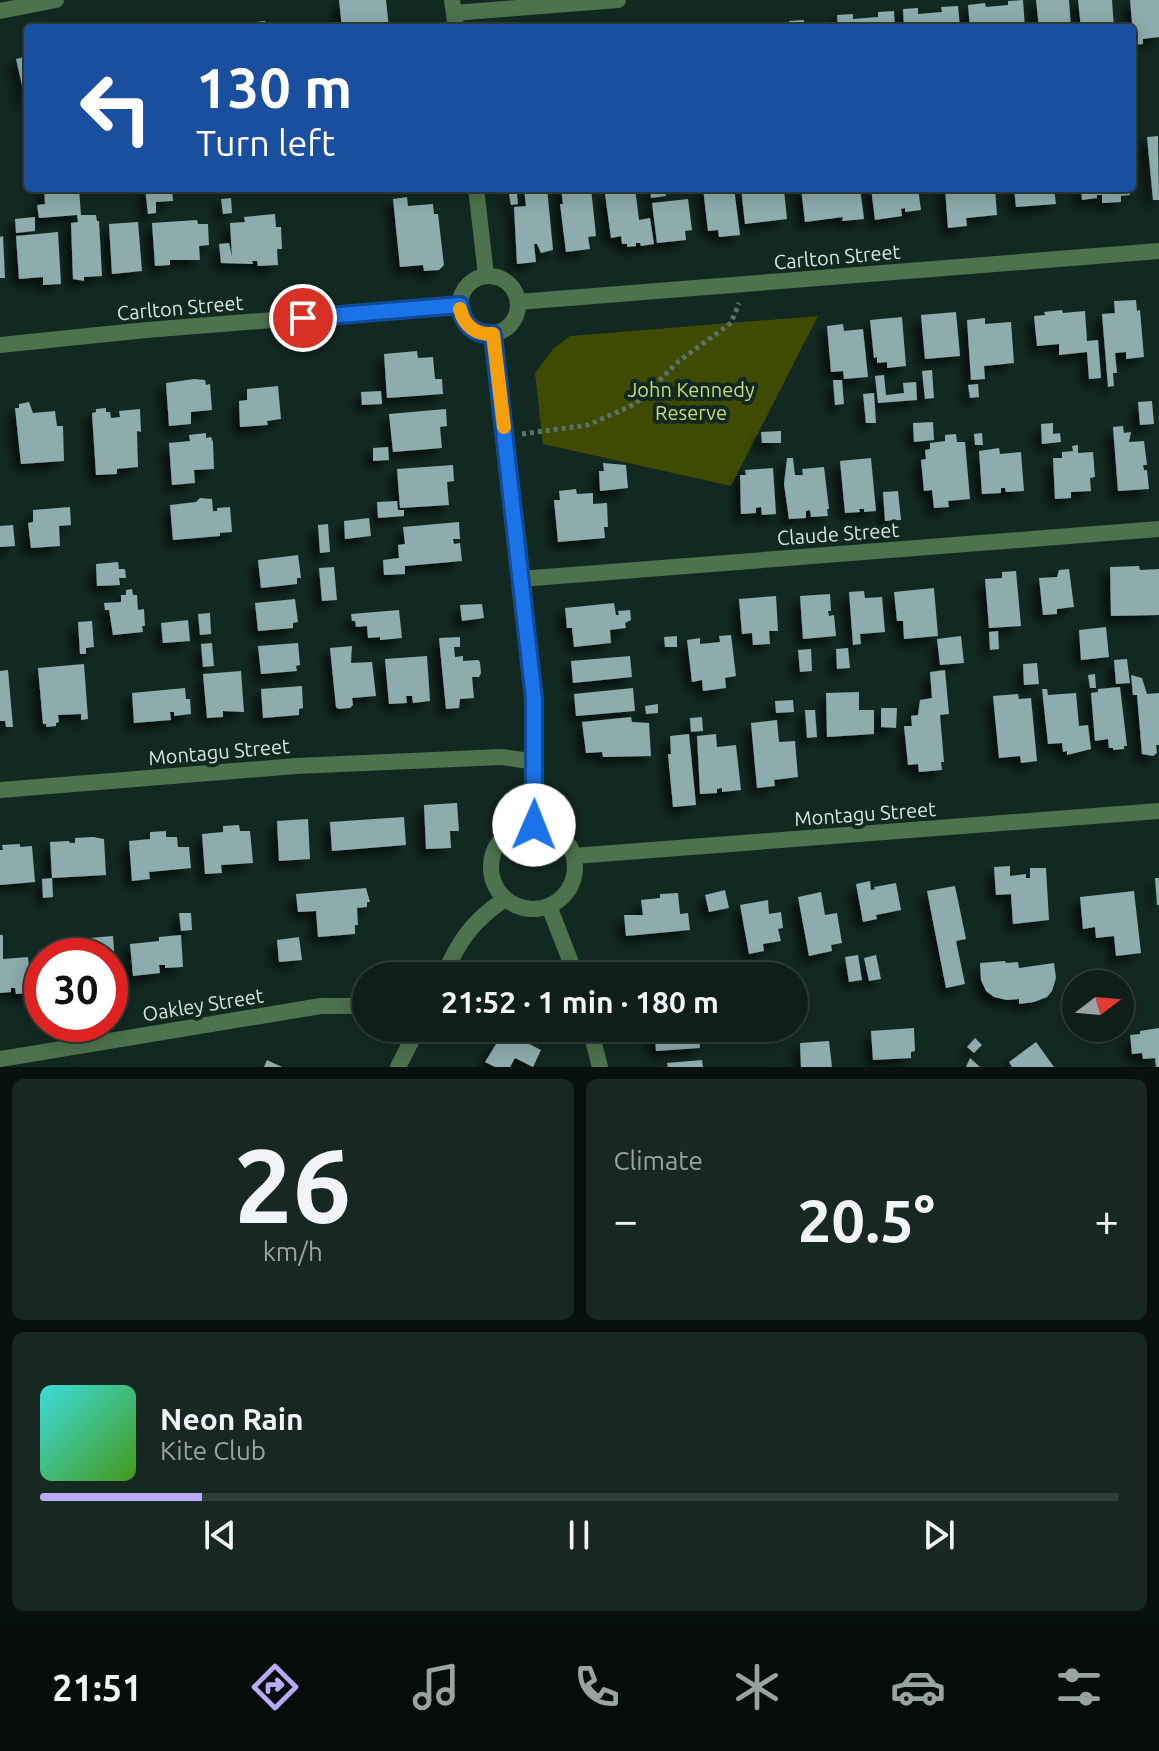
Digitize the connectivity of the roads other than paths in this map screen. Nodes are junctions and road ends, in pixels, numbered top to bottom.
1 (56, 0) edge
2 (618, 0) edge
3 (0, 11) edge
4 (454, 14) edge
5 (476, 192) edge
6 (1159, 251) edge
7 (486, 275) junction
8 (518, 302) junction
9 (460, 305) junction
10 (493, 334) junction
11 (0, 345) edge
12 (1159, 529) edge
13 (520, 579) junction
14 (536, 762) junction
15 (0, 790) edge
16 (1159, 811) edge
17 (534, 825) junction
18 (574, 856) junction
19 (505, 899) junction
20 (549, 906) junction
21 (449, 962) edge
22 (571, 962) edge
23 (352, 1006) edge
24 (411, 1042) edge
25 (594, 1042) edge
26 (0, 1059) edge
27 (398, 1067) edge
28 (600, 1067) edge

1 - 3 street
2 - 4 street
5 - 7 street
6 - 8 street, Carlton Street
7 - 8 street
7 - 9 street
8 - 10 street
9 - 10 street
9 - 11 street, Carlton Street
10 - 13 street
12 - 13 street, Claude Street
13 - 14 street
14 - 15 street, Montagu Street
14 - 17 street
16 - 18 street, Montagu Street
17 - 18 street
17 - 19 street
18 - 20 street
19 - 20 street
19 - 21 street
20 - 22 street
23 - 26 street, Oakley Street
24 - 27 street
25 - 28 street

